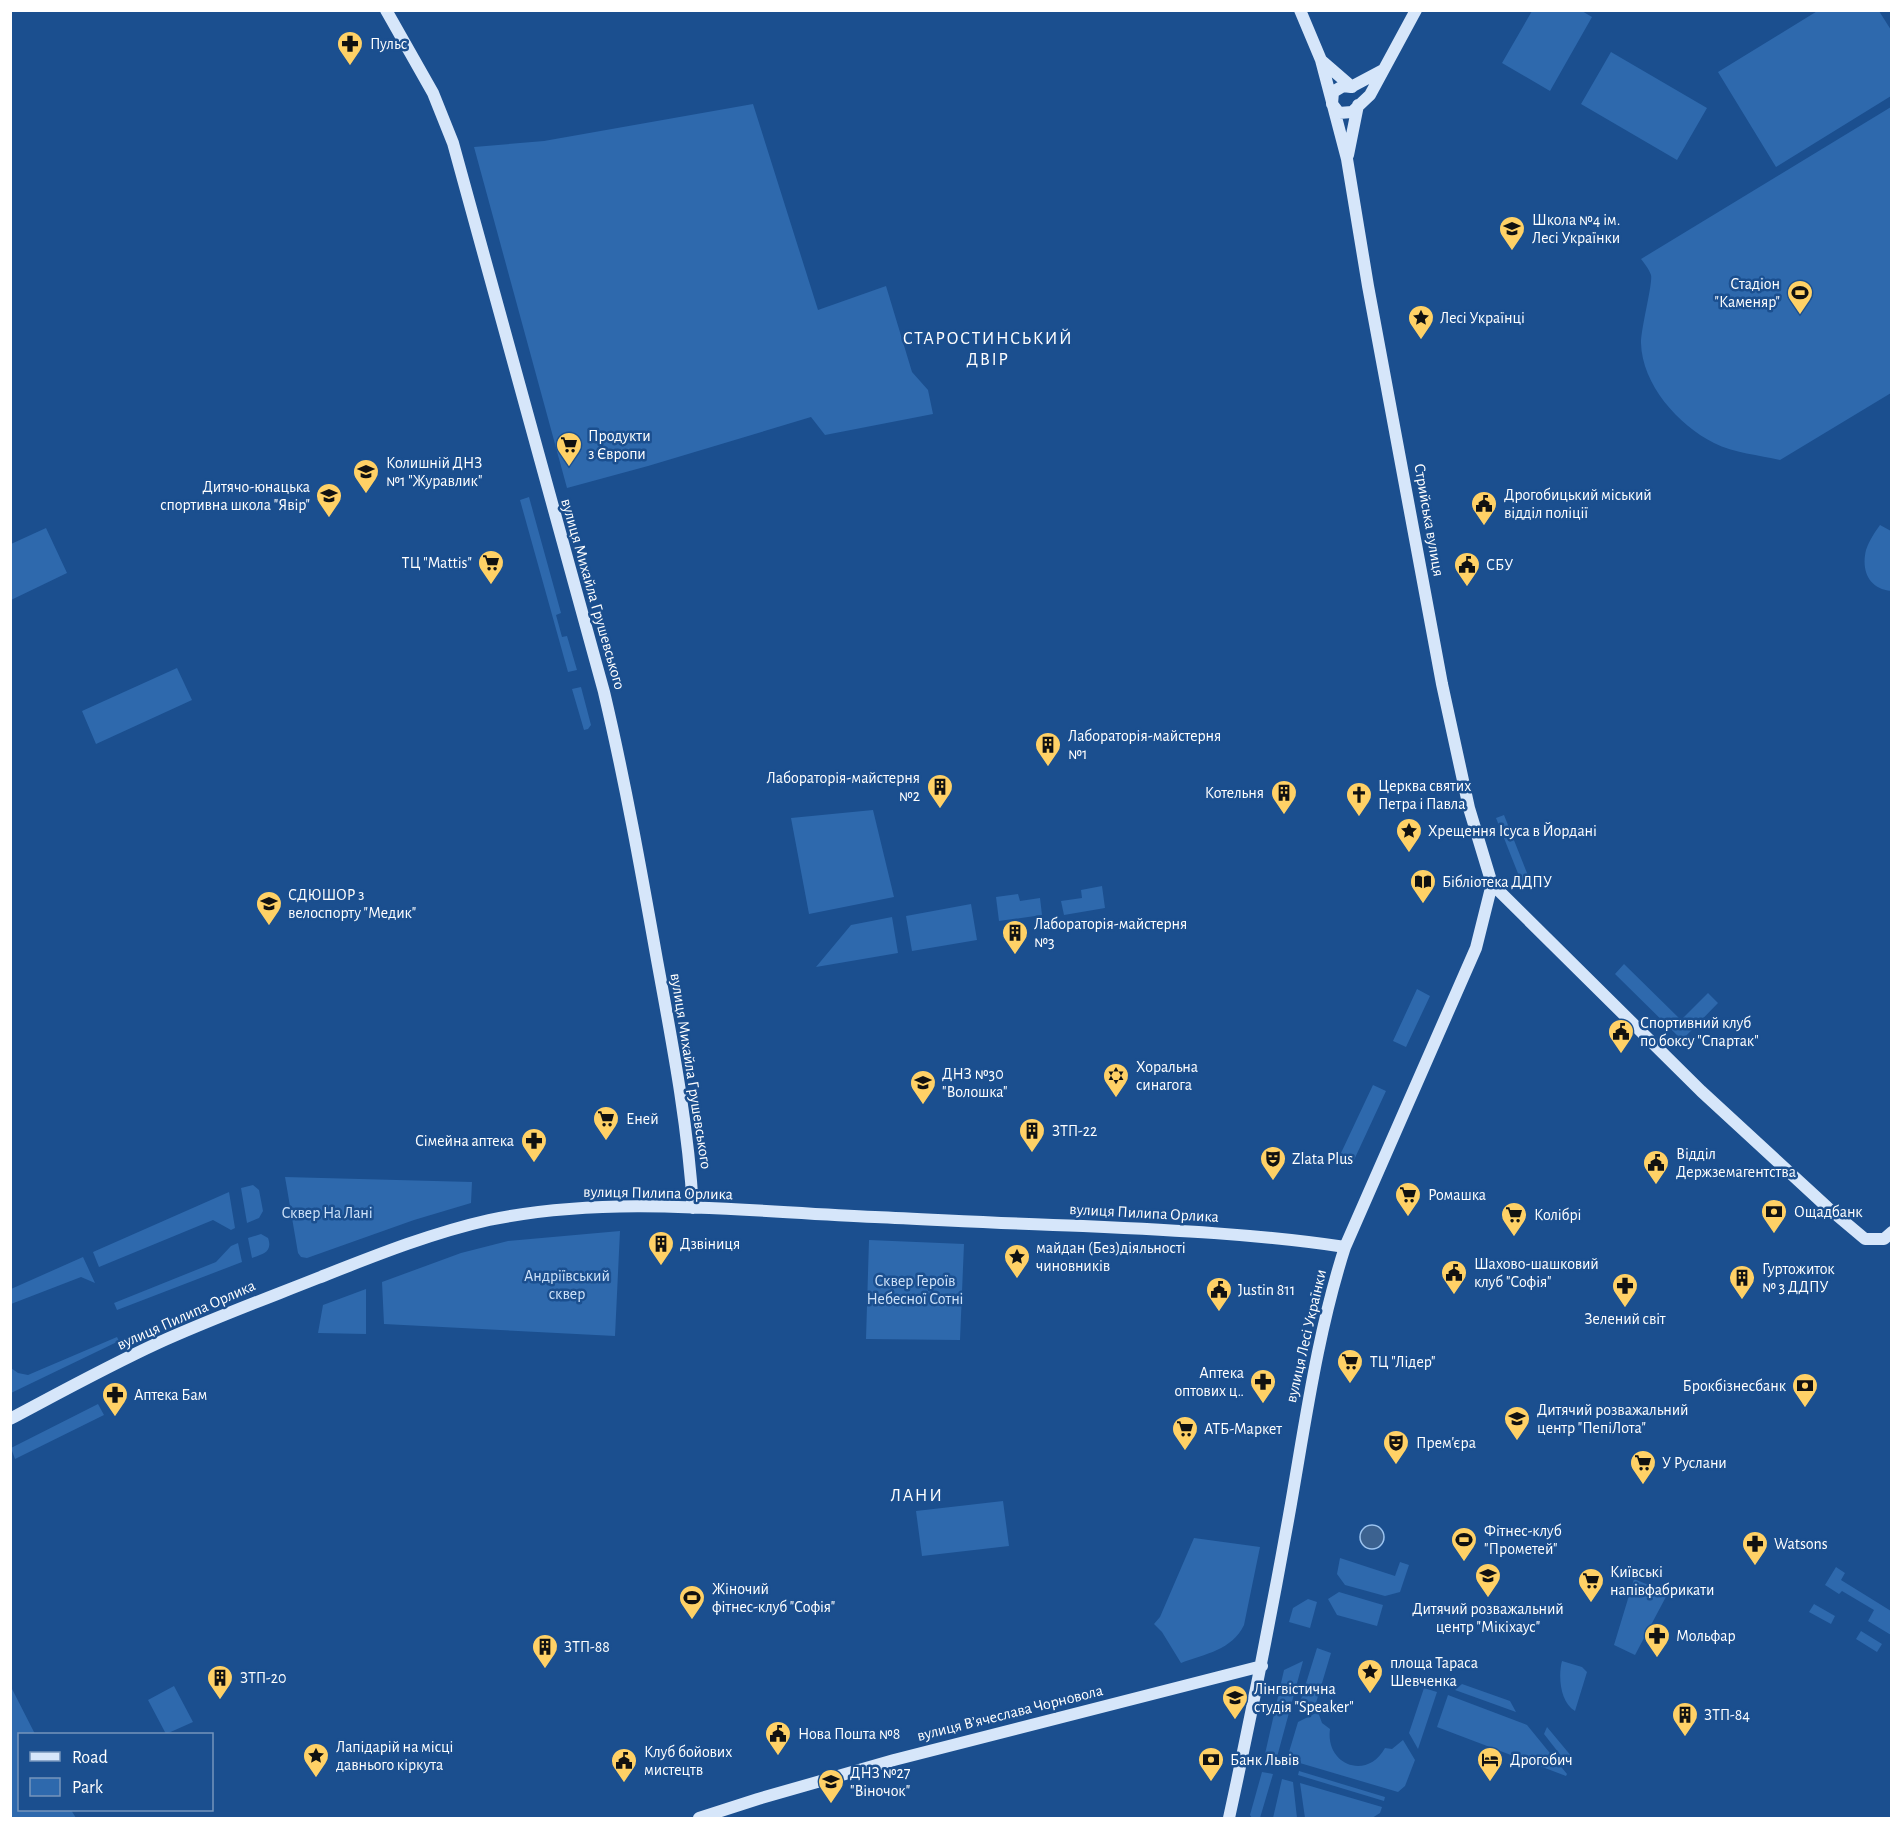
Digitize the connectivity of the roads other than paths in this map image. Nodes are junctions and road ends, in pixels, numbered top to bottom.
1 (386, 10) edge
2 (1300, 10) edge
3 (1416, 10) edge
4 (1321, 60) junction
5 (1384, 69) junction
6 (1351, 87) junction
7 (1332, 104) junction
8 (1358, 106) junction
9 (1347, 159) junction
10 (1492, 884) junction
11 (693, 1208) junction
12 (1892, 1232) edge
13 (1345, 1247) junction
14 (10, 1419) edge
15 (1262, 1666) junction
16 (699, 1818) edge
17 (1229, 1818) edge

1 - 11 main road, вулиця Михайла Грушевського
2 - 4 main road, Стрийська вулиця
3 - 5 main road
4 - 6 main road, Стрийська вулиця
4 - 7 main road, Стрийська вулиця
5 - 6 main road
5 - 8 main road
6 - 7 main road
6 - 8 main road, Стрийська вулиця
7 - 8 main road
7 - 9 main road, Стрийська вулиця
8 - 9 main road, Стрийська вулиця
9 - 10 main road, Стрийська вулиця
10 - 12 main road
10 - 13 main road, вулиця Лесі Українки
11 - 13 main road, вулиця Пилипа Орлика
11 - 14 main road, вулиця Пилипа Орлика
13 - 15 main road, вулиця Лесі Українки
15 - 16 main road, вулиця Вʼячеслава Чорновола
15 - 17 main road, вулиця Лесі Українки

